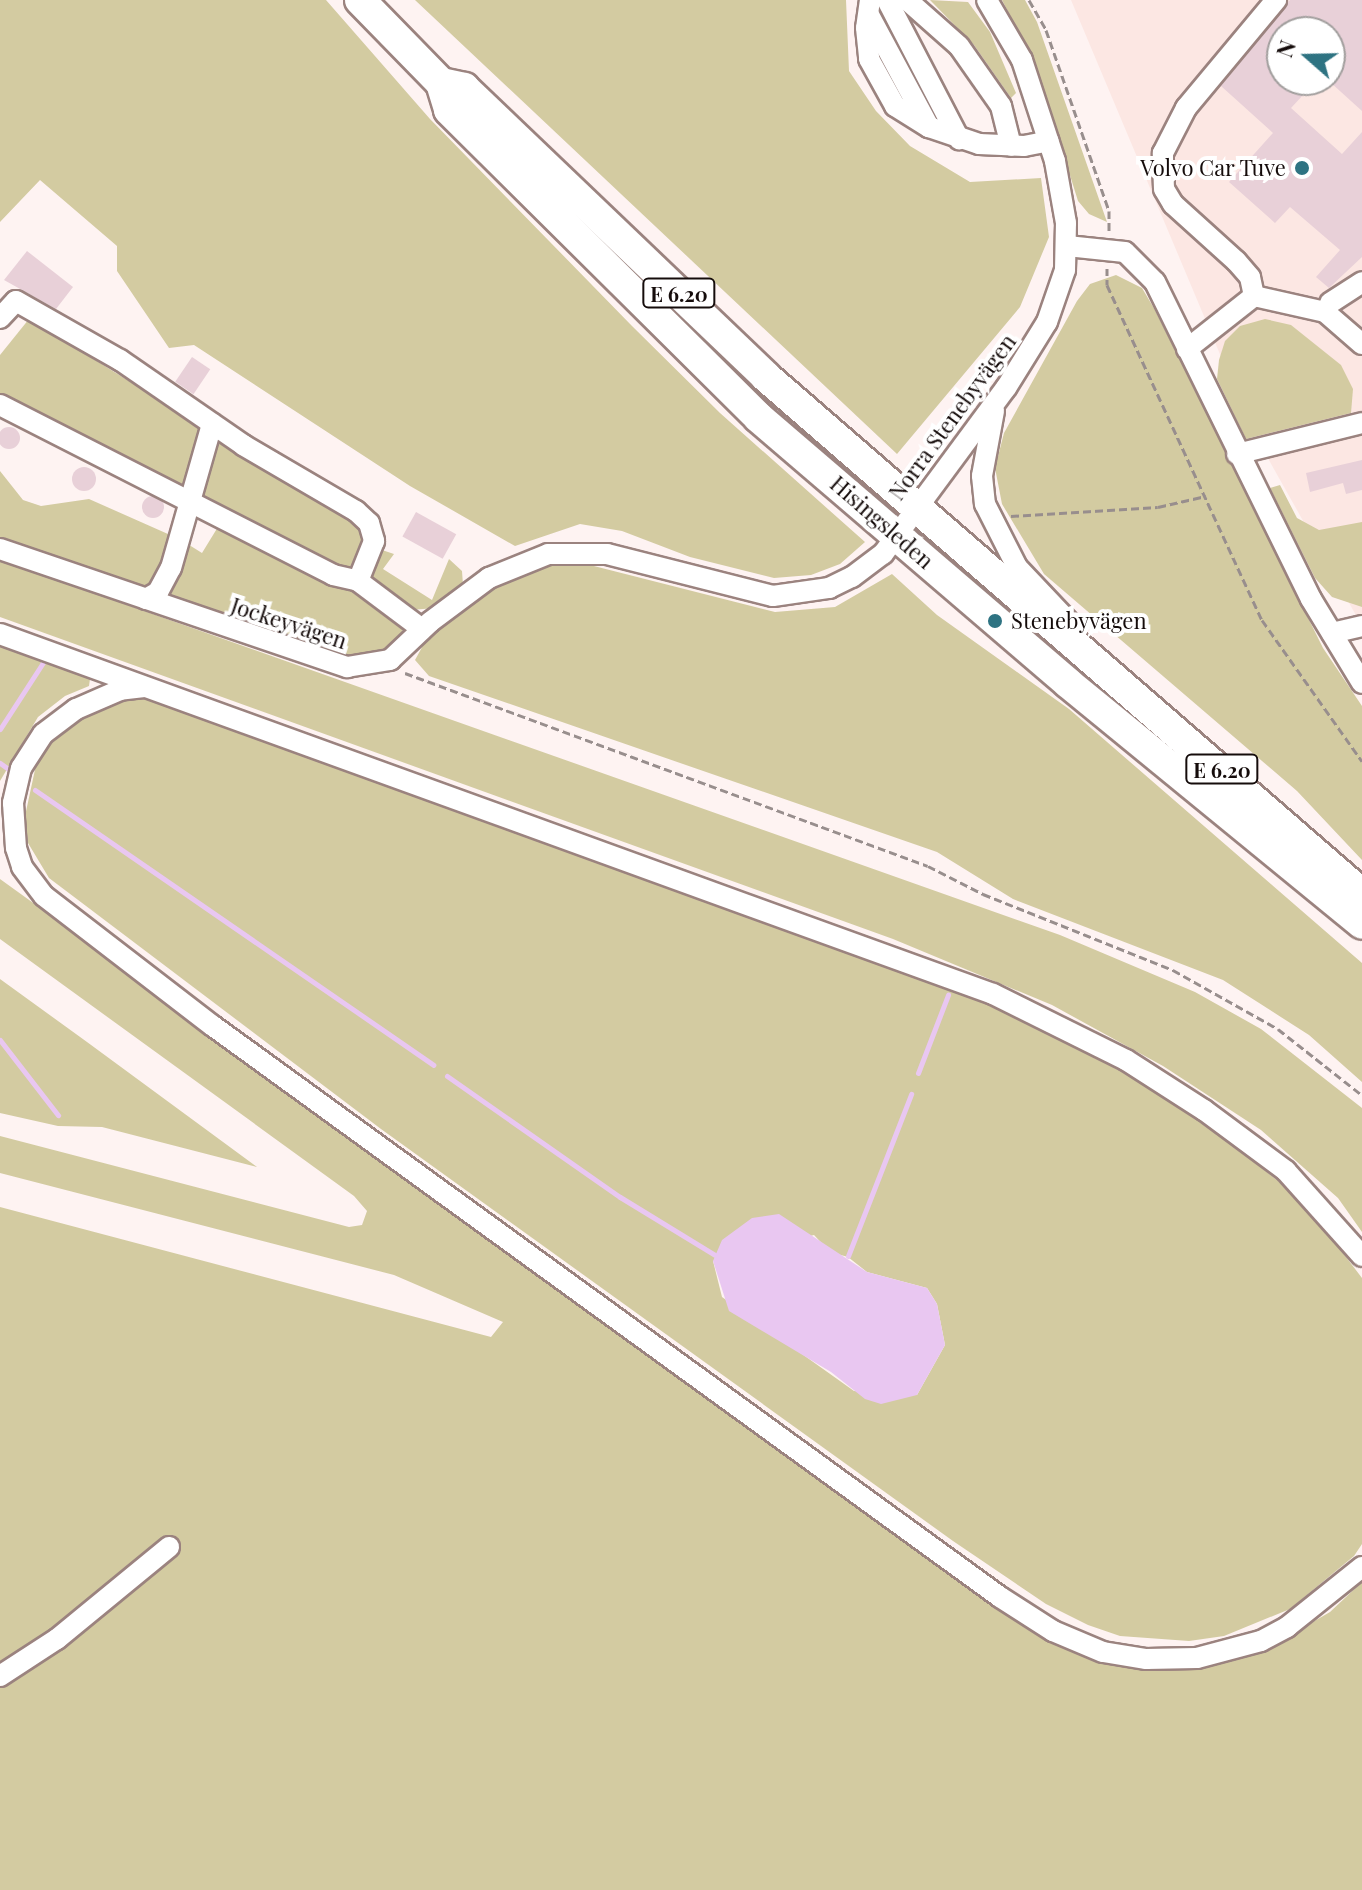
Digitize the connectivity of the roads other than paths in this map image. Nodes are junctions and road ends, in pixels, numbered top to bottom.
1 (360, 0) edge
2 (887, 0) edge
3 (907, 0) edge
4 (987, 0) edge
5 (1276, 0) edge
6 (869, 6) edge
7 (441, 83) junction
8 (959, 139) junction
9 (1049, 141) junction
10 (1011, 146) junction
11 (1067, 246) junction
12 (1362, 282) edge
13 (1254, 296) junction
14 (1362, 302) edge
15 (1321, 306) junction
16 (0, 318) edge
17 (1362, 330) edge
18 (1362, 344) edge
19 (1187, 349) junction
20 (997, 400) junction
21 (0, 405) edge
22 (1362, 423) edge
23 (212, 424) junction
24 (1237, 454) junction
25 (194, 503) junction
26 (915, 508) junction
27 (897, 534) junction
28 (0, 549) edge
29 (358, 581) junction
30 (146, 599) junction
31 (1362, 626) edge
32 (422, 629) junction
33 (1332, 633) junction
34 (0, 634) edge
35 (1118, 680) junction
36 (1362, 683) edge
37 (144, 687) junction
38 (1359, 907) edge
39 (1362, 1256) edge
40 (169, 1547) dead end
41 (1362, 1567) edge
42 (0, 1676) edge

1 - 7 highway, Hisingsleden / E 6.20
2 - 8 street
3 - 10 street
4 - 9 street, Norra Stenebyvägen
5 - 13 street
6 - 8 street
7 - 26 highway, Hisingsleden / E 6.20
7 - 27 highway, Hisingsleden / E 6.20
8 - 10 street
9 - 10 street
9 - 11 street, Norra Stenebyvägen
11 - 19 street
11 - 20 street, Norra Stenebyvägen
12 - 15 street
13 - 15 street
13 - 19 street
14 - 15 street
15 - 17 street
15 - 18 street
16 - 23 street
19 - 24 street
20 - 26 street, Norra Stenebyvägen
20 - 35 street
21 - 25 street
22 - 24 street
23 - 25 street
23 - 29 street
24 - 33 street
25 - 29 street
25 - 30 street
26 - 27 street, Norra Stenebyvägen
26 - 35 highway, Hisingsleden / E 6.20
27 - 32 street
27 - 38 highway, Hisingsleden / E 6.20
28 - 30 street, Jockeyvägen
29 - 32 street
30 - 32 street, Jockeyvägen
31 - 33 street
33 - 36 street
34 - 37 street
35 - 38 highway, Hisingsleden / E 6.20
37 - 39 street
37 - 41 street
40 - 42 street

